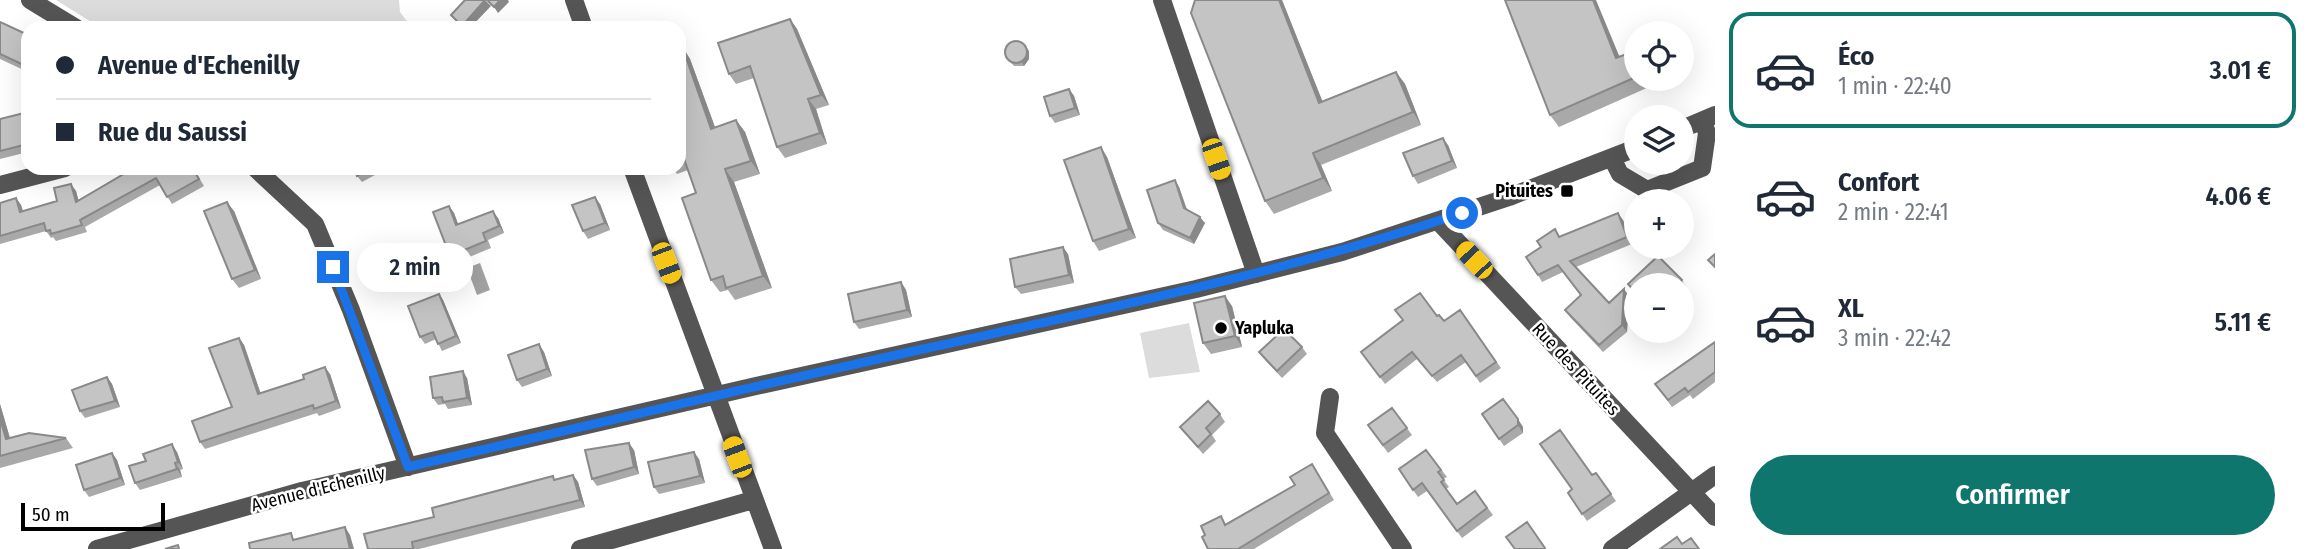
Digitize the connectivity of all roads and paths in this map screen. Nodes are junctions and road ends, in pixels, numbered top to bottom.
1 (30, 0) edge
2 (574, 0) edge
3 (1161, 0) edge
4 (64, 21) edge
5 (582, 21) edge
6 (1709, 118) edge
7 (1624, 153) edge
8 (1612, 158) junction
9 (38, 175) edge
10 (263, 175) edge
11 (635, 175) edge
12 (0, 185) edge
13 (1438, 221) junction
14 (1256, 274) junction
15 (715, 395) junction
16 (1331, 397) dead end
17 (408, 467) junction
18 (1715, 475) edge
19 (1692, 492) junction
20 (753, 500) junction
21 (1715, 517) edge
22 (97, 549) edge
23 (580, 549) edge
24 (773, 549) edge
25 (1404, 549) edge
26 (1612, 549) edge

1 - 4 street
2 - 5 street
3 - 14 street
6 - 8 street
7 - 8 street, Avenue d'Echenilly
8 - 13 street, Avenue d'Echenilly
9 - 12 street
10 - 17 street
11 - 15 street
13 - 14 street, Avenue d'Echenilly
13 - 19 street, Rue des Pituites
14 - 15 street, Avenue d'Echenilly
15 - 17 street, Avenue d'Echenilly
15 - 20 street
16 - 25 street
17 - 22 street, Avenue d'Echenilly
18 - 19 street
19 - 21 street, Rue des Pituites
19 - 26 street
20 - 23 street
20 - 24 street

